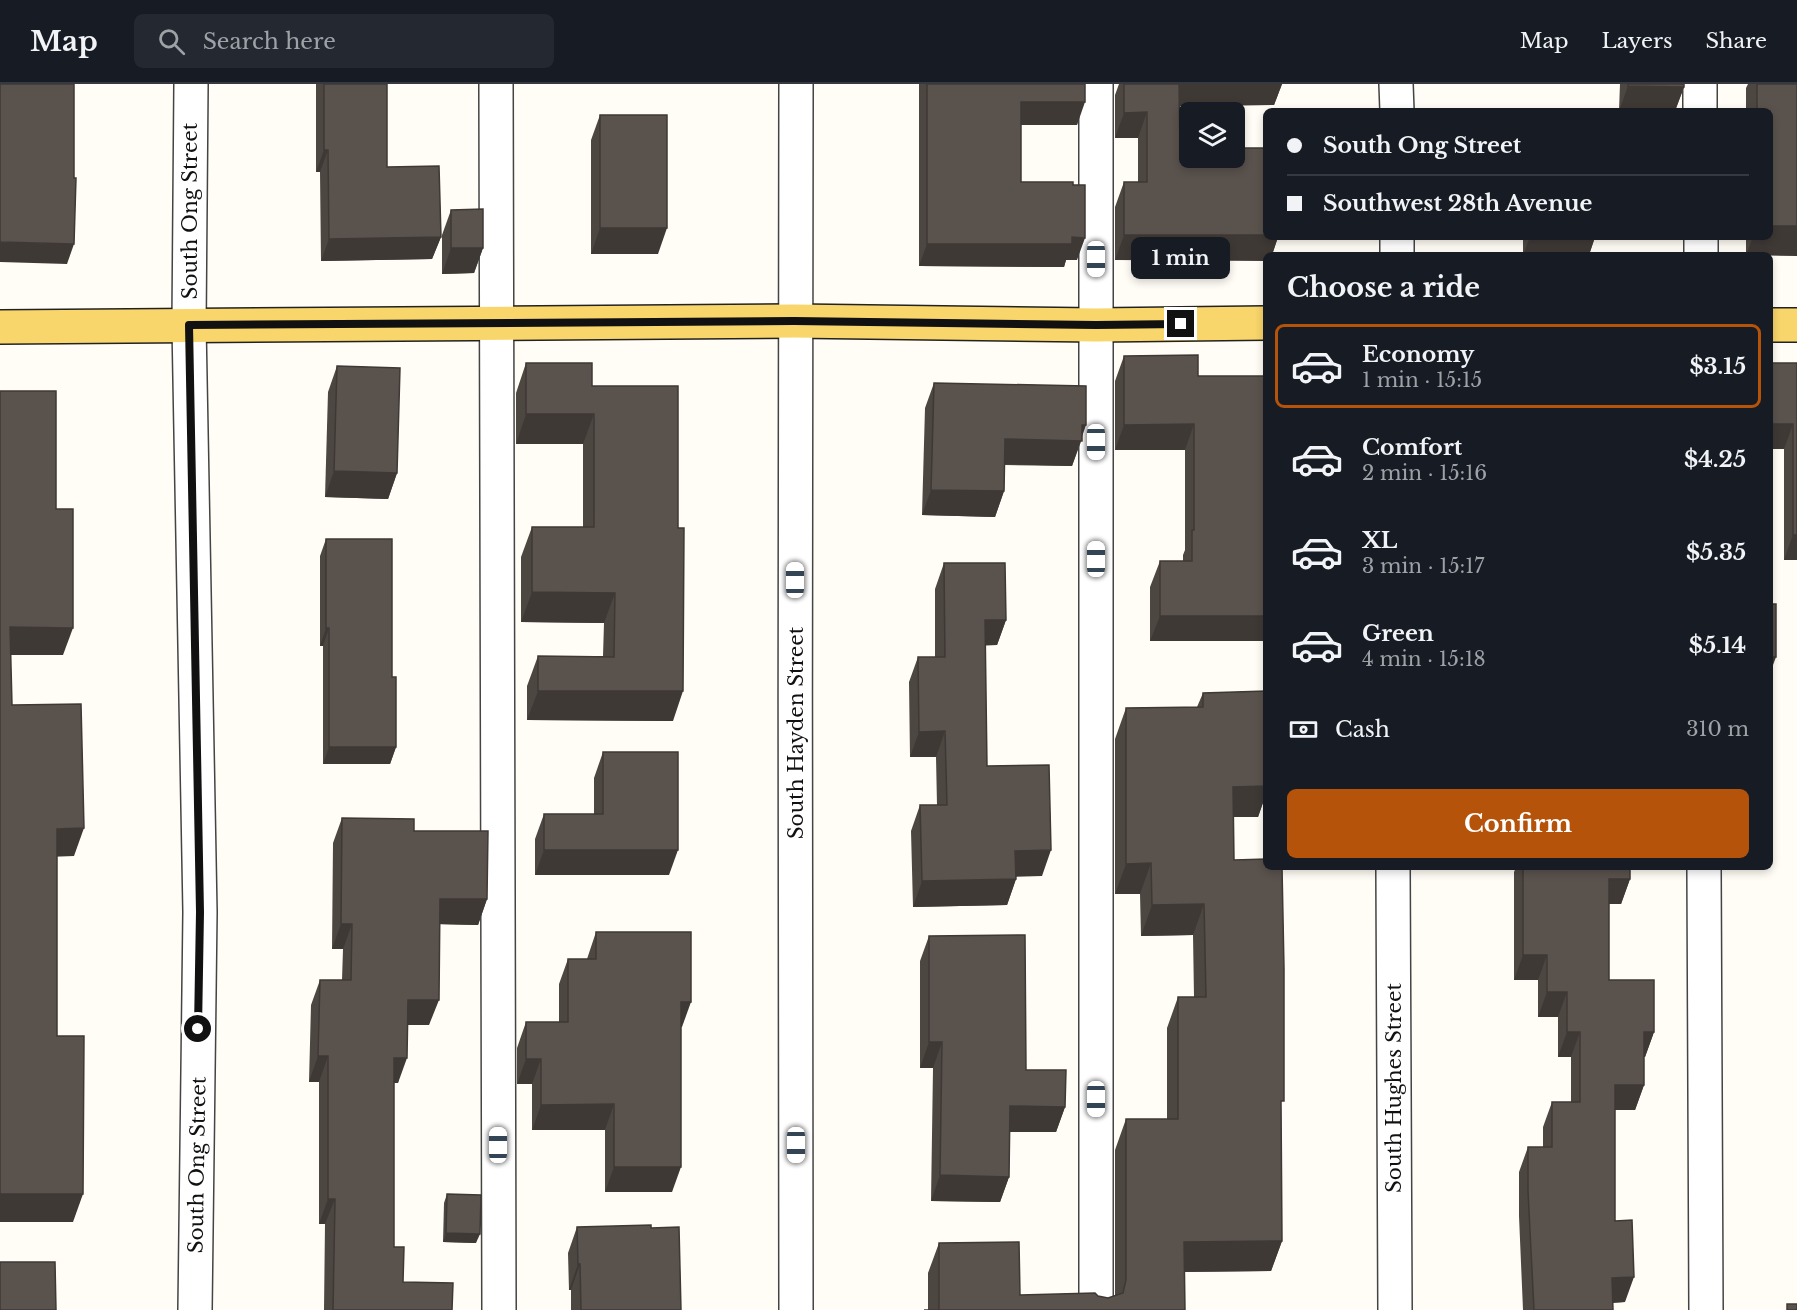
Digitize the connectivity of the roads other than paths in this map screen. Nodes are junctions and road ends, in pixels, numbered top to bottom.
1 (191, 84) edge
2 (496, 84) edge
3 (796, 84) edge
4 (1096, 84) edge
5 (1396, 84) edge
6 (1700, 84) edge
7 (1396, 108) edge
8 (1700, 108) edge
9 (794, 321) junction
10 (497, 323) junction
11 (1263, 323) edge
12 (189, 325) junction
13 (1096, 325) junction
14 (1773, 325) edge
15 (1797, 325) edge
16 (0, 327) edge
17 (1393, 870) edge
18 (1704, 870) edge
19 (195, 1310) edge
20 (499, 1310) edge
21 (796, 1310) edge
22 (1096, 1310) edge
23 (1395, 1310) edge
24 (1706, 1310) edge

1 - 12 street, South Ong Street
2 - 10 street
3 - 9 street, South Hayden Street
4 - 13 street
5 - 7 street
6 - 8 street
9 - 10 main road
9 - 13 main road
9 - 21 street, South Hayden Street
10 - 12 main road
10 - 20 street
11 - 13 main road
12 - 16 main road
12 - 19 street, South Ong Street
13 - 22 street
14 - 15 main road
17 - 23 street, South Hughes Street
18 - 24 street

